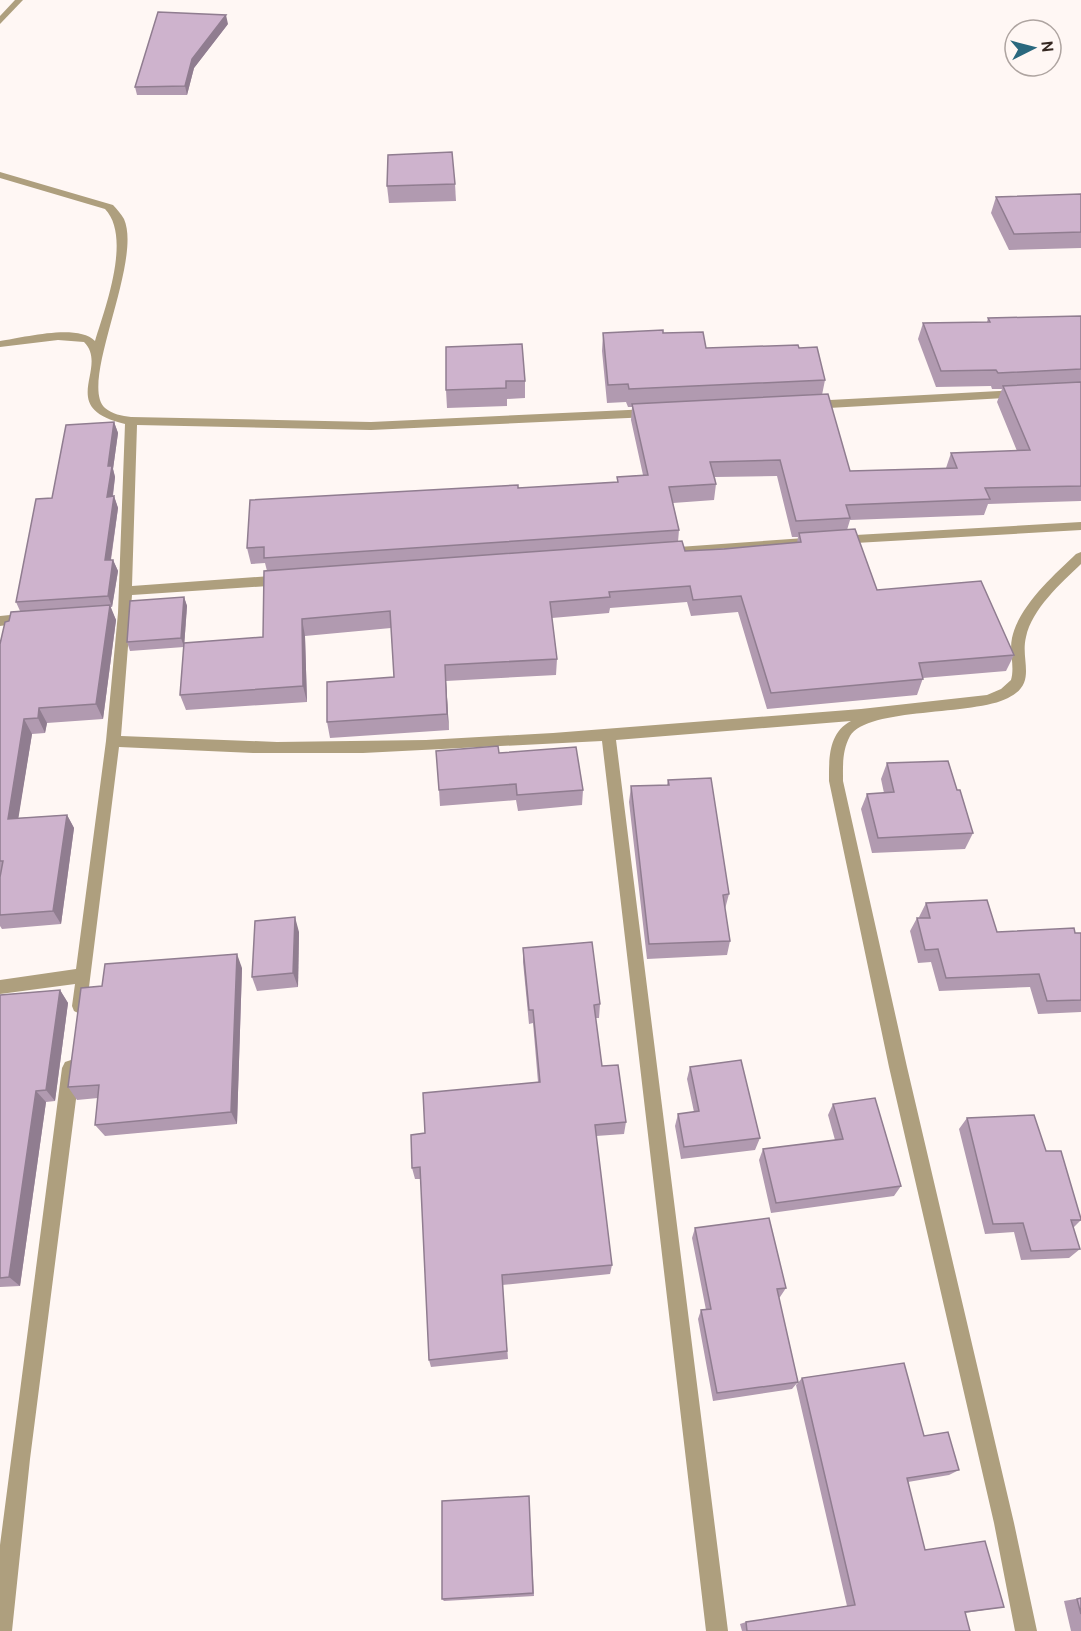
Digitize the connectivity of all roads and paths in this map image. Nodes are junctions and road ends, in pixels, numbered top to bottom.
1 (20, 0) edge
2 (0, 21) edge
3 (0, 175) edge
4 (0, 344) edge
5 (97, 355) junction
6 (1033, 393) edge
7 (794, 406) edge
8 (663, 412) edge
9 (131, 422) junction
10 (1081, 526) edge
11 (654, 553) edge
12 (1081, 557) edge
13 (297, 579) edge
14 (126, 591) junction
15 (45, 617) edge
16 (0, 621) edge
17 (877, 713) junction
18 (608, 734) junction
19 (113, 741) junction
20 (84, 975) junction
21 (0, 987) edge
22 (77, 1023) edge
23 (74, 1046) edge
24 (1, 1631) edge
25 (717, 1631) edge
26 (1026, 1631) edge

1 - 2 street
3 - 5 street
4 - 5 street
5 - 9 street
6 - 7 street
8 - 9 street
9 - 14 street
10 - 11 street
12 - 17 street
13 - 14 street
14 - 19 street
15 - 16 street
17 - 18 street
17 - 26 street
18 - 19 street
18 - 25 street
19 - 20 street
20 - 21 street
20 - 22 street
23 - 24 street

